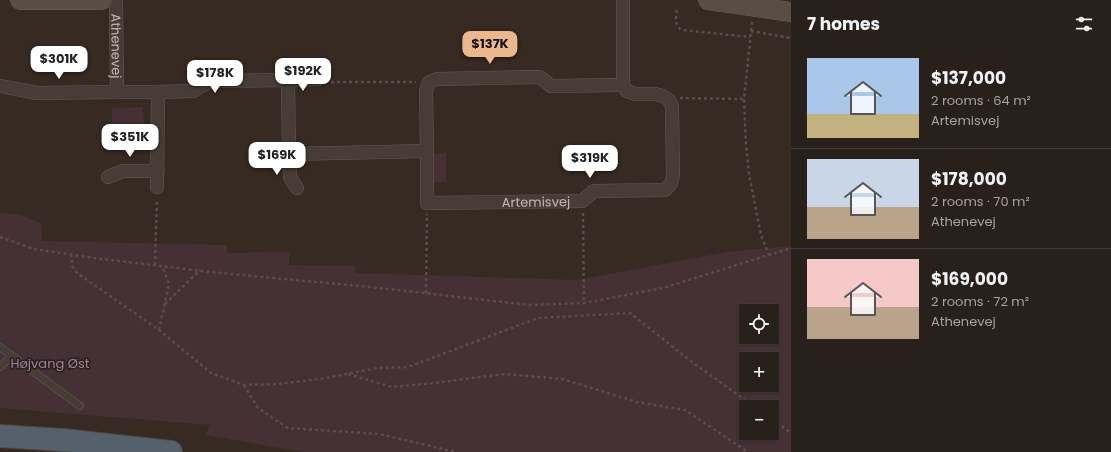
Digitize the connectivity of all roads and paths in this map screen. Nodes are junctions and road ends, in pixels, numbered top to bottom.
1 (20, 0) edge
2 (102, 0) edge
3 (116, 0) edge
4 (623, 0) edge
5 (708, 0) edge
6 (677, 10) dead end
7 (791, 12) edge
8 (752, 22) dead end
9 (751, 31) junction
10 (750, 37) junction
11 (791, 38) edge
12 (288, 80) junction
13 (319, 80) joint
14 (429, 82) junction
15 (623, 84) junction
16 (0, 86) edge
17 (117, 92) junction
18 (158, 92) junction
19 (744, 99) junction
20 (669, 100) junction
21 (427, 151) junction
22 (289, 154) junction
23 (158, 171) junction
24 (108, 177) dead end
25 (157, 187) joint
26 (297, 188) dead end
27 (582, 201) junction
28 (422, 204) junction
29 (0, 237) edge
30 (791, 248) edge
31 (71, 254) junction
32 (769, 255) junction
33 (155, 265) junction
34 (162, 266) junction
35 (200, 270) junction
36 (426, 293) junction
37 (584, 303) junction
38 (164, 304) junction
39 (159, 330) junction
40 (0, 347) edge
41 (12, 356) junction
42 (0, 367) edge
43 (347, 374) junction
44 (244, 384) junction
45 (745, 400) edge
46 (80, 406) dead end
47 (779, 424) edge
48 (791, 433) edge
49 (0, 436) edge
50 (172, 452) edge
51 (456, 452) edge
52 (748, 452) edge

1 - 2 street
3 - 17 street, Athenevej
4 - 15 street
5 - 7 street
6 - 10 path
8 - 9 path
9 - 10 path
9 - 11 path
10 - 19 path
12 - 13 street, Athenevej
12 - 18 street, Athenevej
12 - 22 street
13 - 14 path
14 - 15 street
14 - 21 street
15 - 20 street
16 - 17 street, Athenevej
17 - 18 street, Athenevej
18 - 23 street
19 - 20 path
19 - 32 path
20 - 27 street, Artemisvej
21 - 22 street
21 - 28 street
22 - 26 street
23 - 24 street
23 - 25 street
25 - 33 path
27 - 28 street, Artemisvej
27 - 37 path
28 - 36 path
29 - 31 path
30 - 32 path
31 - 33 path
31 - 39 path
32 - 37 path
33 - 34 path
34 - 35 path
34 - 38 path
35 - 36 path
35 - 38 path
36 - 37 path
38 - 39 path
39 - 44 path
40 - 41 lane
41 - 42 lane
41 - 46 lane
43 - 44 path
43 - 45 path
43 - 52 path
44 - 51 path
47 - 48 path
49 - 50 highway

